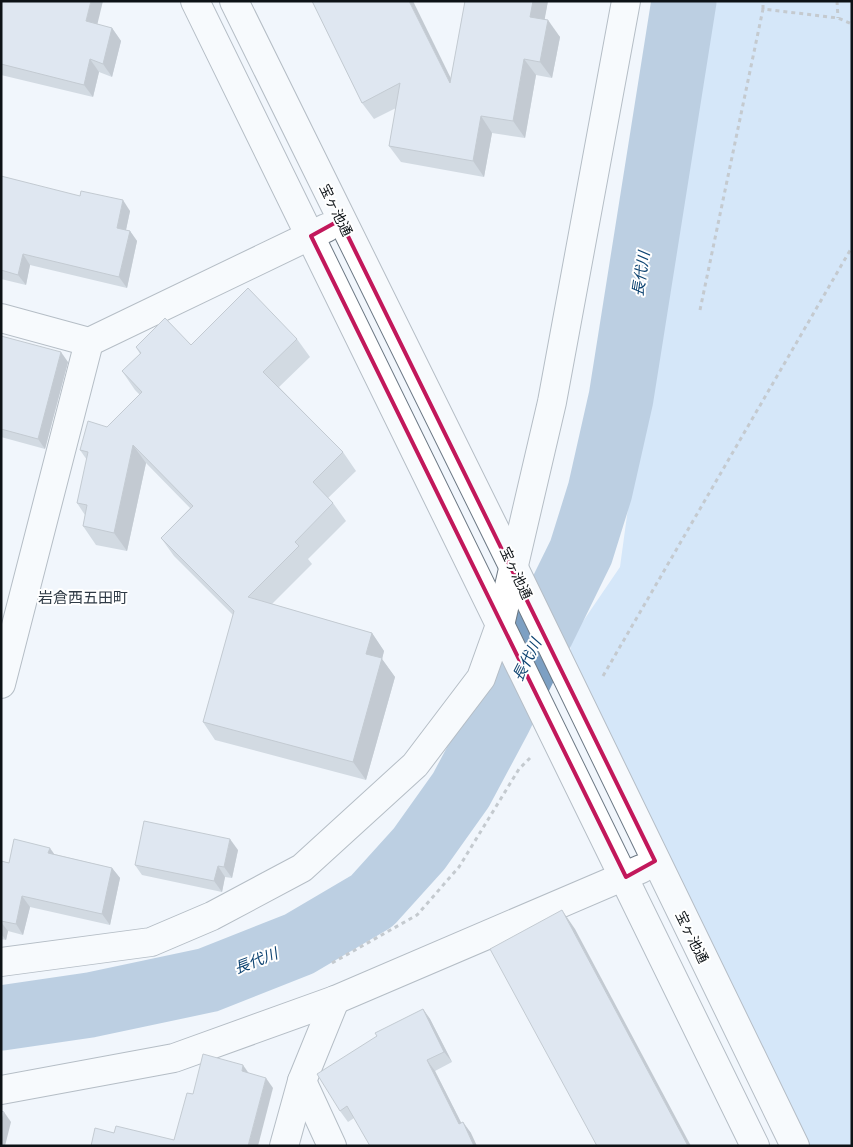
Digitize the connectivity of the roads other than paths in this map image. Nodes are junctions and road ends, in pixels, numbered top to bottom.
1 (195, 1) edge
2 (234, 1) edge
3 (626, 1) edge
4 (340, 220) junction
5 (311, 236) junction
6 (1, 318) edge
7 (89, 342) junction
8 (513, 566) junction
9 (506, 637) junction
10 (1, 684) edge
11 (655, 861) junction
12 (626, 877) junction
13 (1, 962) edge
14 (335, 1000) junction
15 (302, 1081) junction
16 (1, 1090) edge
17 (284, 1146) edge
18 (332, 1146) edge
19 (755, 1146) edge
20 (795, 1146) edge

1 - 5 street
2 - 4 street, 宝ヶ池通
3 - 8 street
4 - 5 street
4 - 8 street, 宝ヶ池通
5 - 7 street
5 - 9 street
6 - 7 street
7 - 10 street
8 - 9 street
8 - 11 street, 宝ヶ池通
9 - 12 street
9 - 13 street
11 - 12 street
11 - 20 street, 宝ヶ池通
12 - 14 street
12 - 19 street
14 - 15 street
14 - 16 street
15 - 17 street
15 - 18 street

